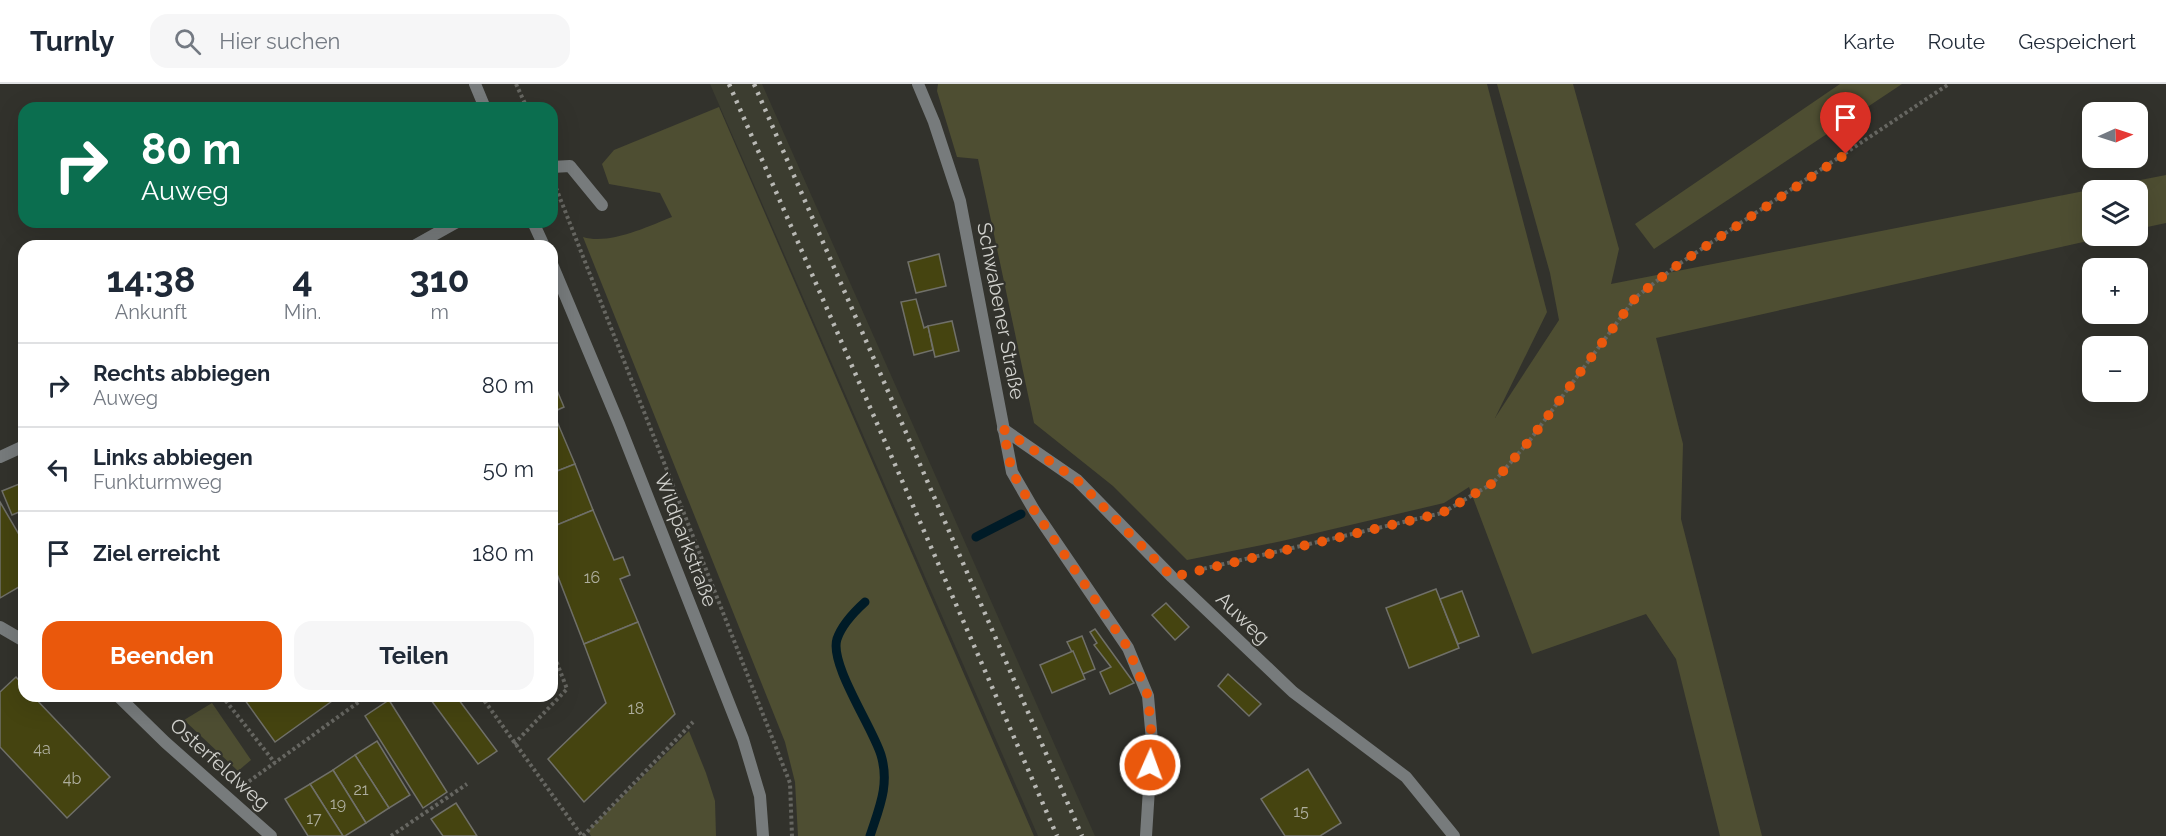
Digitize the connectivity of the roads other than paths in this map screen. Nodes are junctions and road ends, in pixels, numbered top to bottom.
1 (475, 84) edge
2 (918, 84) edge
3 (482, 102) edge
4 (558, 167) edge
5 (602, 205) dead end
6 (446, 228) edge
7 (425, 240) edge
8 (558, 278) edge
9 (1003, 429) junction
10 (18, 449) edge
11 (0, 457) edge
12 (0, 627) edge
13 (18, 638) edge
14 (124, 702) edge
15 (271, 836) edge
16 (763, 836) edge
17 (1146, 836) edge
18 (1454, 836) edge

1 - 3 street
2 - 9 street, Schwabener Straße
4 - 5 street
6 - 7 street
8 - 16 street, Wildparkstraße
9 - 17 street, Schwabener Straße
9 - 18 street, Auweg
10 - 11 street
12 - 13 street
14 - 15 street, Osterfeldweg

